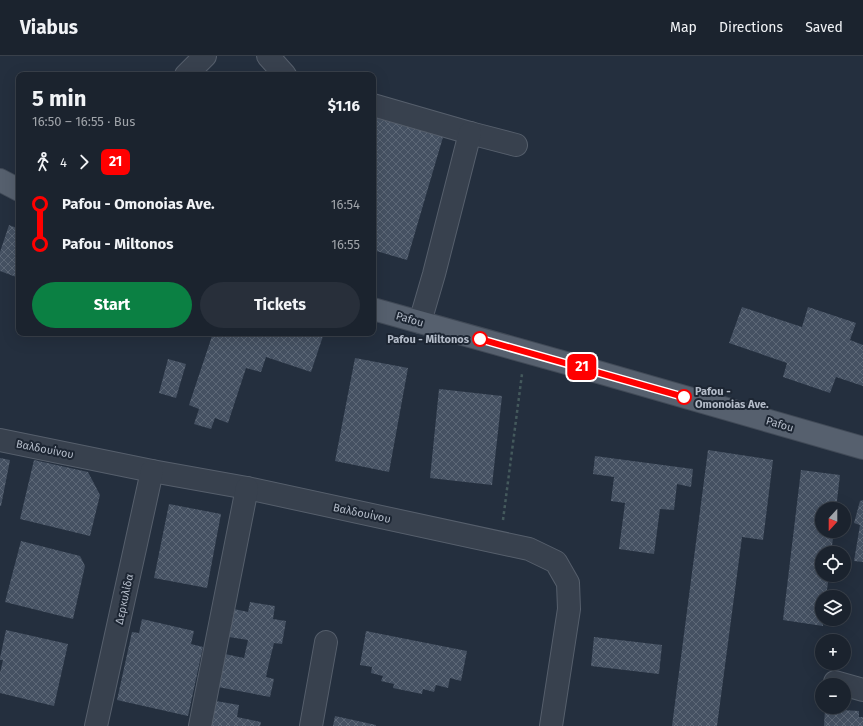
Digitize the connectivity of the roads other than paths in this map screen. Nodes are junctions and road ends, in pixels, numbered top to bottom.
1 (205, 56) edge
2 (268, 56) edge
3 (189, 72) edge
4 (281, 72) edge
5 (376, 106) edge
6 (470, 133) junction
7 (516, 145) dead end
8 (376, 310) edge
9 (420, 322) junction
10 (0, 440) edge
11 (863, 448) edge
12 (152, 471) junction
13 (247, 488) junction
14 (326, 642) dead end
15 (851, 687) edge
16 (863, 690) edge
17 (96, 726) edge
18 (200, 726) edge
19 (311, 726) edge
20 (551, 726) edge

1 - 3 street
2 - 4 street
5 - 6 street
6 - 7 street
6 - 9 street
8 - 9 main road, Pafou
9 - 11 main road, Pafou
10 - 12 street, Βαλδουίνου
12 - 13 street, Βαλδουίνου
12 - 17 street, Δερκυλίδα
13 - 18 street
13 - 20 street, Βαλδουίνου
14 - 19 street
15 - 16 street

